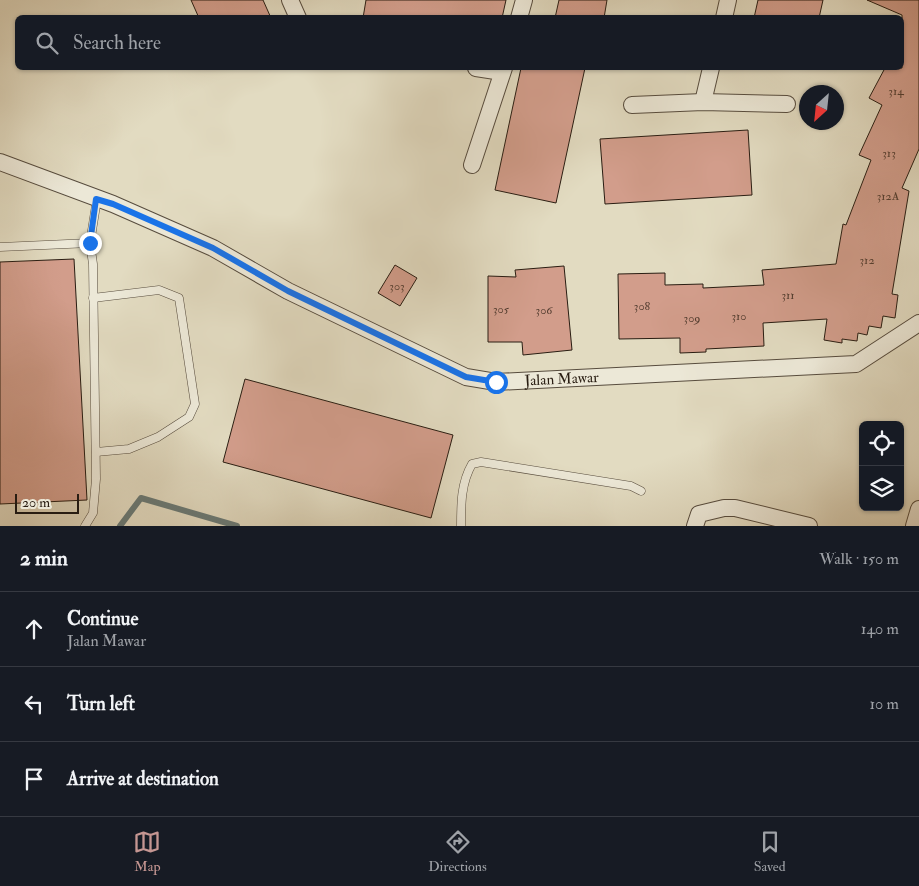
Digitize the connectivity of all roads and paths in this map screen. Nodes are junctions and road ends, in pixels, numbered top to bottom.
1 (290, 0) edge
2 (524, 0) edge
3 (728, 0) edge
4 (297, 15) edge
5 (520, 15) edge
6 (725, 15) edge
7 (503, 70) edge
8 (711, 70) edge
9 (703, 102) junction
10 (787, 104) dead end
11 (632, 105) dead end
12 (0, 162) edge
13 (472, 165) dead end
14 (96, 199) junction
15 (90, 243) junction
16 (0, 247) edge
17 (93, 298) junction
18 (919, 323) edge
19 (96, 452) junction
20 (641, 491) dead end
21 (919, 509) edge
22 (85, 526) edge
23 (461, 526) edge
24 (695, 526) edge
25 (809, 526) edge
26 (914, 526) edge

1 - 4 street
2 - 5 street
3 - 6 street
7 - 13 street
8 - 9 street
9 - 10 street
9 - 11 street
12 - 14 street, Jalan Mawar
14 - 15 lane
14 - 18 street, Jalan Mawar
15 - 16 lane
15 - 17 lane
17 - 19 lane
17 - 19 lane
19 - 22 lane
20 - 23 lane
21 - 26 street
24 - 25 street

